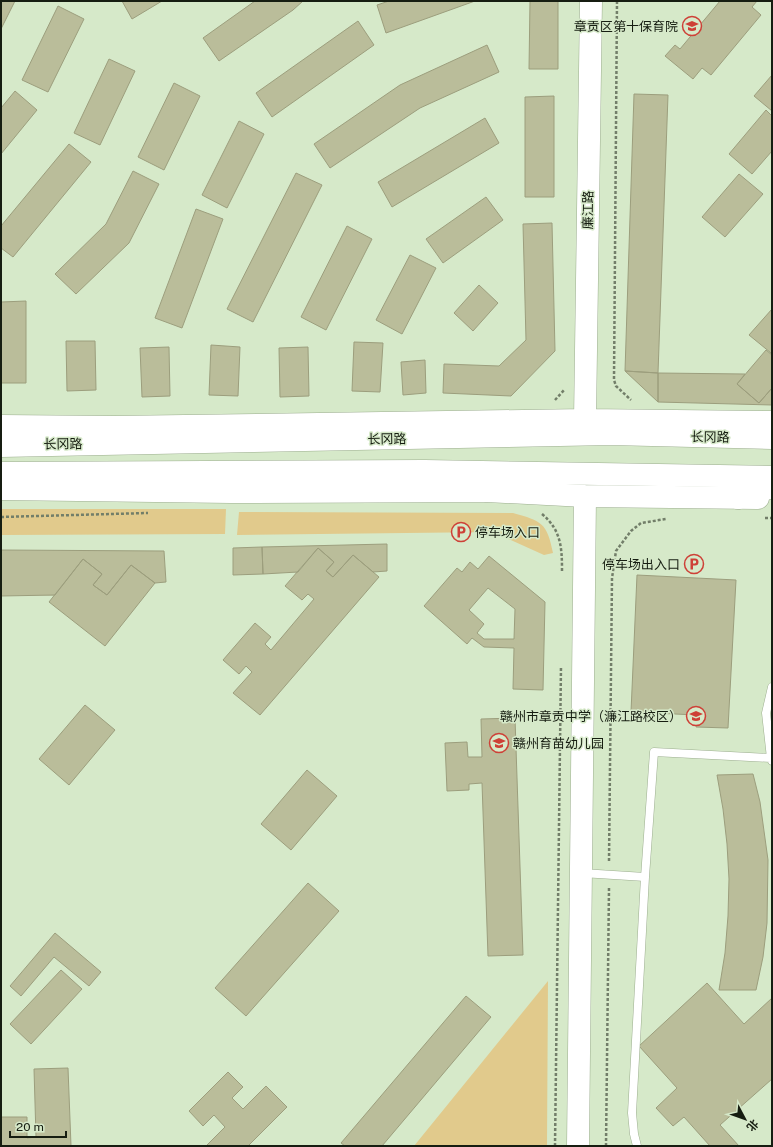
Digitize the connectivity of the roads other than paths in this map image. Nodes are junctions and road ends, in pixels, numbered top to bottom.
1 (591, 1) edge
2 (585, 420) junction
3 (487, 421) junction
4 (772, 422) edge
5 (1, 426) edge
6 (415, 438) junction
7 (772, 438) edge
8 (1, 446) edge
9 (425, 471) junction
10 (1, 473) edge
11 (772, 477) edge
12 (772, 487) edge
13 (1, 489) edge
14 (487, 491) junction
15 (585, 496) junction
16 (738, 498) junction
17 (768, 508) edge
18 (772, 687) edge
19 (772, 759) edge
20 (581, 873) junction
21 (645, 877) junction
22 (578, 1146) edge
23 (637, 1146) edge

1 - 2 street, 廉江路
2 - 3 street
2 - 4 street
3 - 5 street
3 - 6 street
6 - 7 street, 长冈路
6 - 8 street, 长冈路
9 - 10 street
9 - 11 street
9 - 14 street
12 - 16 street
13 - 14 street
14 - 15 street
15 - 16 street
15 - 20 street
16 - 17 street
18 - 19 lane
19 - 21 lane
20 - 21 lane
20 - 22 street
21 - 23 lane

